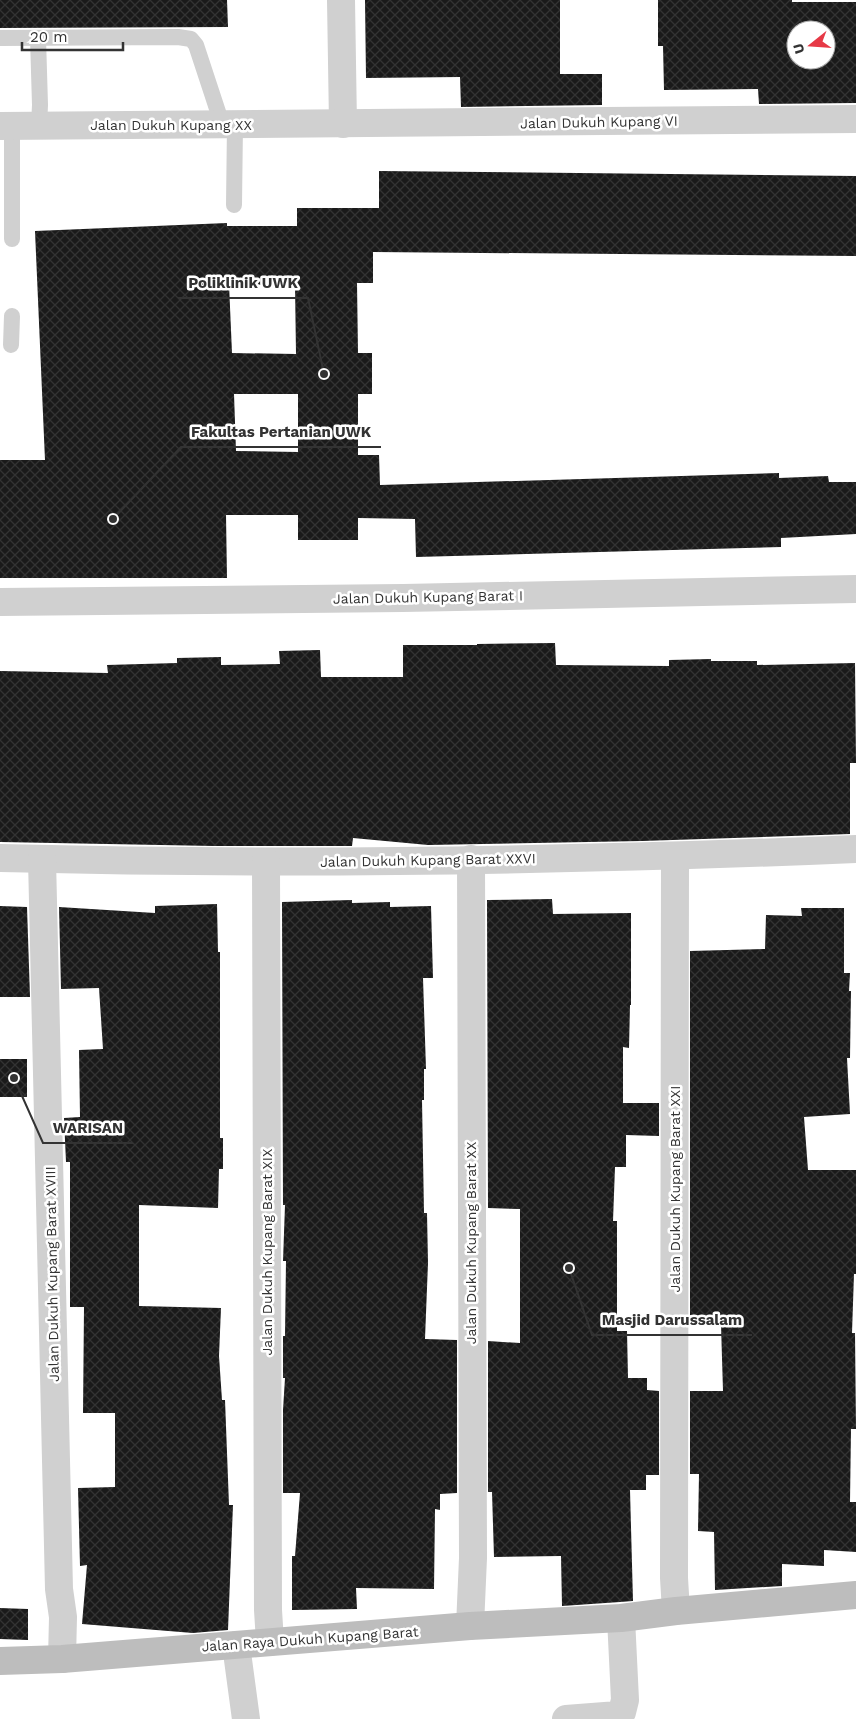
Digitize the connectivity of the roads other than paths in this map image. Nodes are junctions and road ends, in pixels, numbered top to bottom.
1 (341, 0) edge
2 (0, 38) edge
3 (38, 38) junction
4 (856, 119) edge
5 (228, 124) junction
6 (343, 124) junction
7 (39, 126) junction
8 (6, 127) edge
9 (234, 205) dead end
10 (12, 239) dead end
11 (12, 316) dead end
12 (11, 345) dead end
13 (856, 589) edge
14 (0, 602) edge
15 (856, 849) edge
16 (675, 856) junction
17 (0, 858) edge
18 (42, 859) junction
19 (471, 859) junction
20 (266, 862) junction
21 (856, 1595) edge
22 (676, 1611) junction
23 (621, 1618) junction
24 (470, 1626) junction
25 (270, 1642) junction
26 (236, 1644) junction
27 (62, 1658) junction
28 (0, 1661) edge
29 (246, 1719) edge
30 (566, 1719) edge

1 - 6 street
2 - 3 lane
3 - 5 lane
3 - 7 lane
4 - 6 street, Jalan Dukuh Kupang VI
5 - 6 street, Jalan Dukuh Kupang XX
5 - 7 street, Jalan Dukuh Kupang XX
5 - 9 lane
7 - 8 street, Jalan Dukuh Kupang XX
8 - 10 lane
11 - 12 lane
13 - 14 street, Jalan Dukuh Kupang Barat I
15 - 16 street, Jalan Dukuh Kupang Barat XXVI
16 - 19 street, Jalan Dukuh Kupang Barat XXVI
16 - 22 street, Jalan Dukuh Kupang Barat XXI
17 - 18 street, Jalan Dukuh Kupang Barat XXVI
18 - 20 street, Jalan Dukuh Kupang Barat XXVI
18 - 27 street, Jalan Dukuh Kupang Barat XVIII
19 - 20 street, Jalan Dukuh Kupang Barat XXVI
19 - 24 street, Jalan Dukuh Kupang Barat XX
20 - 25 street, Jalan Dukuh Kupang Barat XIX
21 - 22 street, Jalan Raya Dukuh Kupang Barat
22 - 23 street, Jalan Raya Dukuh Kupang Barat
23 - 24 street, Jalan Raya Dukuh Kupang Barat
23 - 30 street
24 - 25 street, Jalan Raya Dukuh Kupang Barat
25 - 26 street, Jalan Raya Dukuh Kupang Barat
26 - 27 street, Jalan Raya Dukuh Kupang Barat
26 - 29 street
27 - 28 street, Jalan Raya Dukuh Kupang Barat

